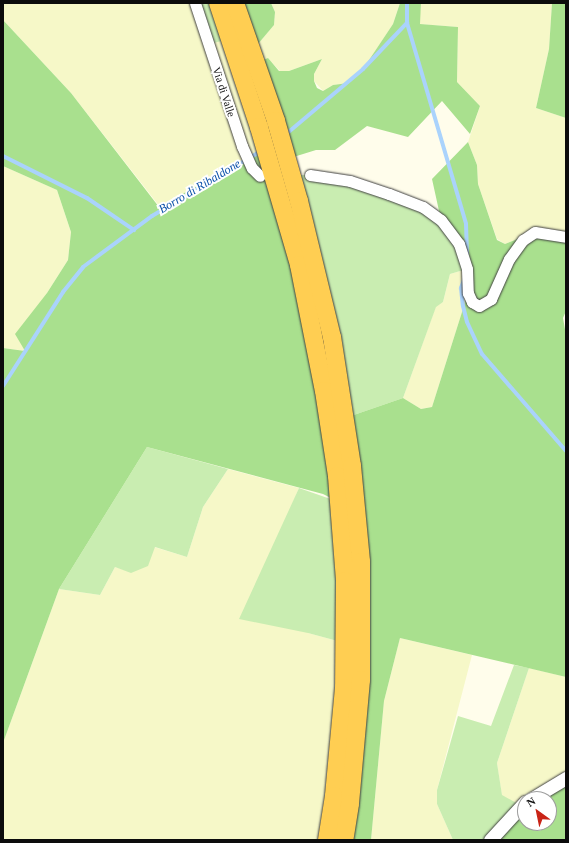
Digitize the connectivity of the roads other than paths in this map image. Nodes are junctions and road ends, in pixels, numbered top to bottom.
1 (195, 3) edge
2 (218, 3) edge
3 (235, 3) edge
4 (310, 175) dead end
5 (260, 176) dead end
6 (566, 236) edge
7 (566, 778) edge
8 (544, 791) edge
9 (517, 811) edge
10 (327, 840) edge
11 (344, 840) edge
12 (490, 840) edge

1 - 5 street, Via di Valle
2 - 10 highway
3 - 11 highway
4 - 6 street
7 - 8 street
9 - 12 street

